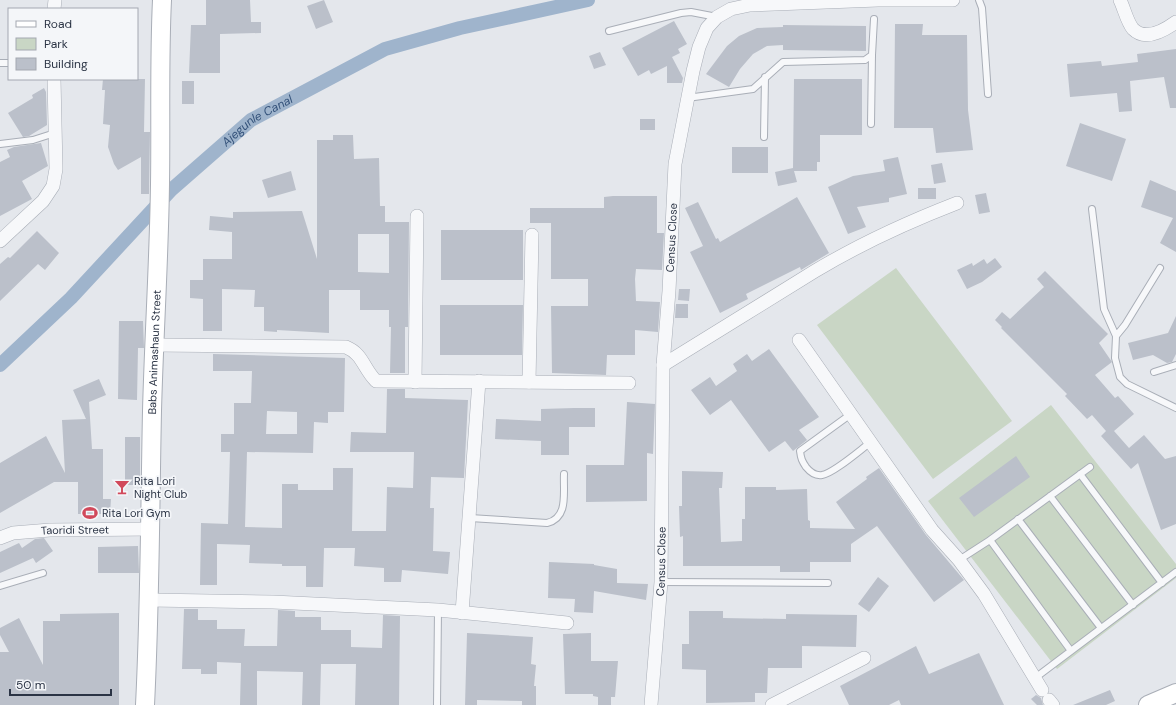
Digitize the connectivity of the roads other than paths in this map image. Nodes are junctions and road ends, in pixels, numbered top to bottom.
1 (162, 0) edge
2 (953, 0) edge
3 (979, 0) edge
4 (1120, 0) edge
5 (717, 17) junction
6 (874, 19) dead end
7 (1176, 22) edge
8 (609, 31) dead end
9 (872, 55) junction
10 (765, 77) junction
11 (54, 80) edge
12 (988, 94) dead end
13 (687, 98) junction
14 (871, 124) dead end
15 (56, 133) junction
16 (764, 137) dead end
17 (0, 144) edge
18 (957, 203) dead end
19 (1092, 209) dead end
20 (417, 216) dead end
21 (532, 235) dead end
22 (0, 241) edge
23 (1160, 268) dead end
24 (1116, 336) junction
25 (799, 340) dead end
26 (154, 345) junction
27 (663, 365) junction
28 (1176, 365) edge
29 (1154, 372) dead end
30 (479, 381) junction
31 (414, 382) junction
32 (529, 382) junction
33 (629, 383) dead end
34 (1176, 408) edge
35 (851, 414) junction
36 (871, 442) junction
37 (1090, 466) dead end
38 (564, 474) dead end
39 (1080, 474) junction
40 (1050, 496) junction
41 (470, 518) junction
42 (1018, 519) junction
43 (151, 529) junction
44 (0, 538) edge
45 (990, 540) junction
46 (959, 560) junction
47 (1176, 572) edge
48 (43, 573) dead end
49 (661, 582) junction
50 (828, 583) dead end
51 (1162, 583) junction
52 (0, 586) edge
53 (150, 600) junction
54 (1132, 605) junction
55 (438, 610) junction
56 (462, 612) junction
57 (567, 623) dead end
58 (1101, 628) junction
59 (1071, 651) junction
60 (864, 658) dead end
61 (1035, 678) junction
62 (1176, 693) edge
63 (1048, 698) edge
64 (145, 705) edge
65 (436, 705) edge
66 (651, 705) edge
67 (772, 705) edge
68 (1148, 705) edge

1 - 26 main road, Babs Animashaun Street
2 - 5 street, Census Close
3 - 12 lane
4 - 7 street
5 - 8 lane
5 - 13 street, Census Close
6 - 9 lane
9 - 10 lane
9 - 14 lane
10 - 13 lane
10 - 16 lane
11 - 15 street
13 - 27 street, Census Close
15 - 17 lane
15 - 22 street
18 - 27 street
19 - 24 lane
20 - 31 street
21 - 32 street
23 - 24 lane
24 - 34 lane
25 - 35 street
26 - 31 street
26 - 43 main road, Babs Animashaun Street
27 - 49 street, Census Close
28 - 29 lane
30 - 31 street
30 - 32 street
30 - 41 street
32 - 33 street
35 - 36 street
35 - 36 lane
36 - 46 street
37 - 39 lane
38 - 41 lane
39 - 40 lane
39 - 51 lane
40 - 42 lane
40 - 54 lane
41 - 56 street
42 - 45 lane
42 - 58 lane
43 - 44 street, Taoridi Street
43 - 53 main road, Babs Animashaun Street
45 - 46 lane
45 - 59 lane
46 - 61 street
47 - 51 lane
48 - 52 lane
49 - 50 lane
49 - 66 street, Census Close
51 - 54 lane
53 - 55 street
53 - 64 main road, Babs Animashaun Street
54 - 58 lane
55 - 56 street
55 - 65 lane
56 - 57 street
58 - 59 lane
59 - 61 lane
60 - 67 street
61 - 63 street
62 - 68 main road

